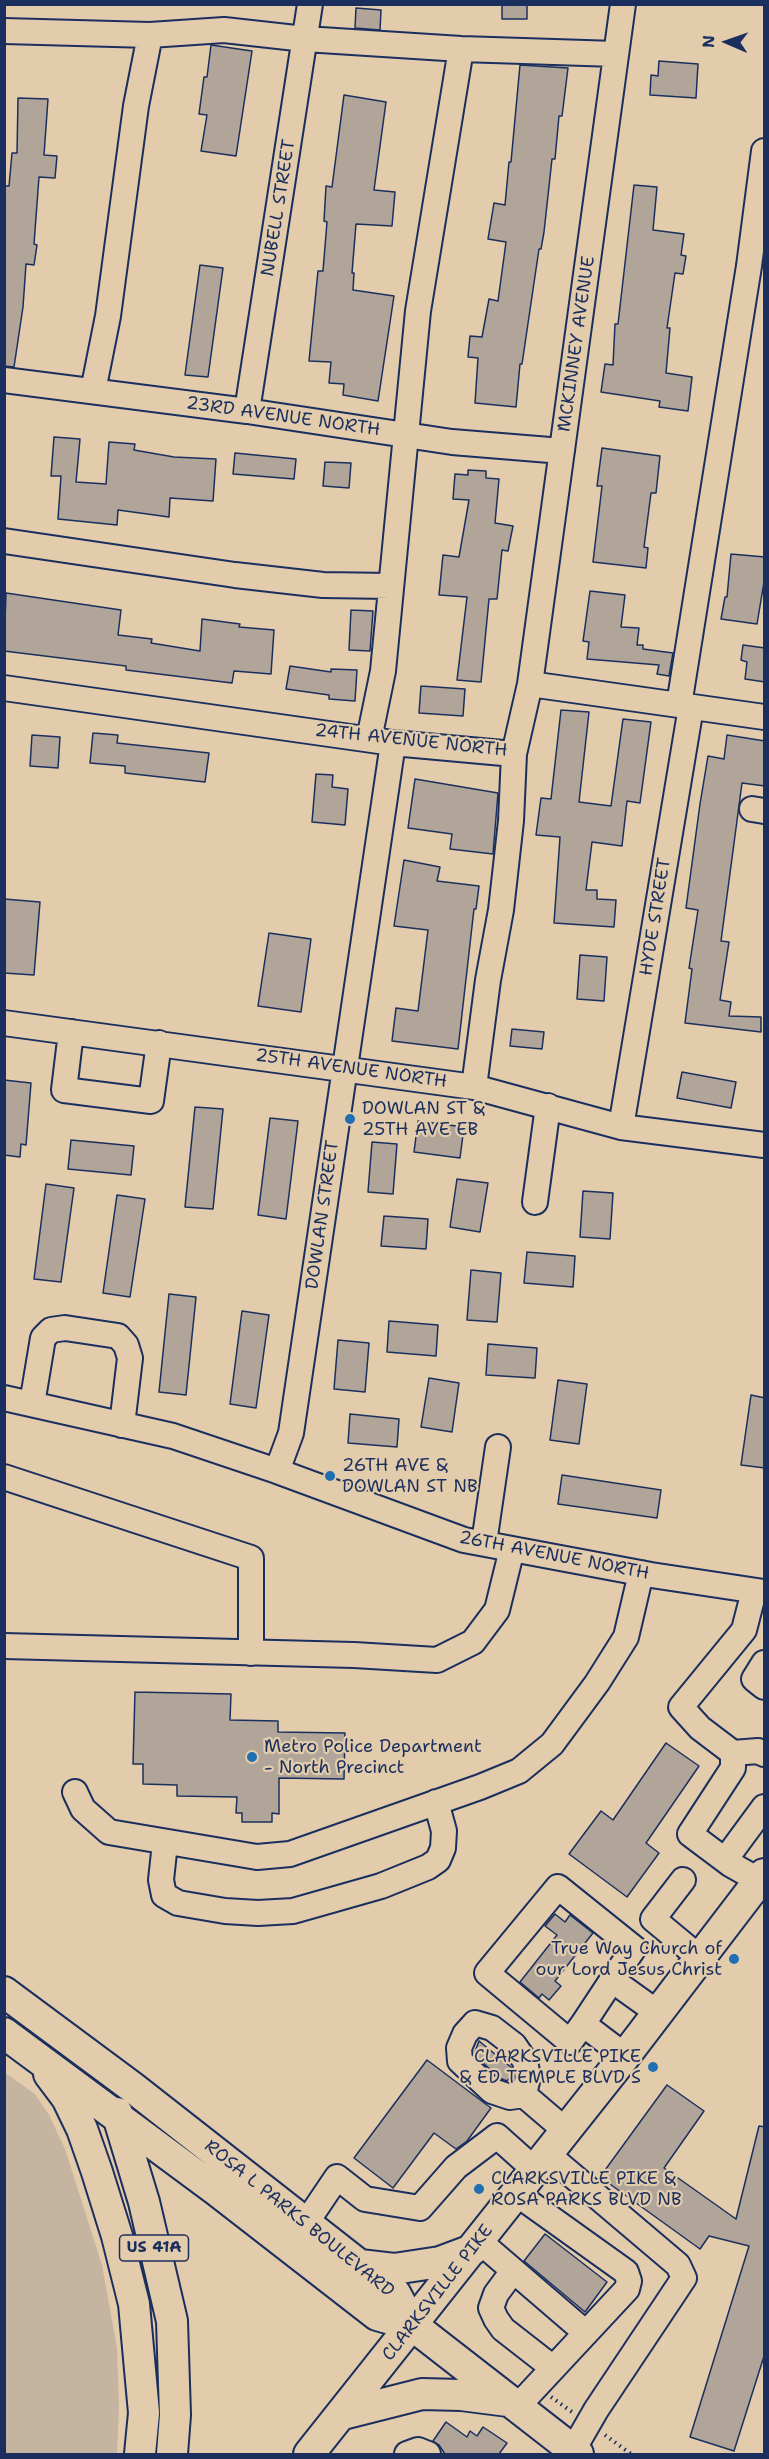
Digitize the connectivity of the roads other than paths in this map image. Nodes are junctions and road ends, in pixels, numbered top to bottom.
1 (310, 4) edge
2 (623, 4) edge
3 (4, 30) edge
4 (150, 35) junction
5 (305, 39) junction
6 (461, 49) junction
7 (616, 54) junction
8 (765, 151) edge
9 (4, 380) edge
10 (93, 391) junction
11 (247, 411) junction
12 (405, 435) junction
13 (562, 451) junction
14 (4, 541) edge
15 (391, 586) junction
16 (530, 684) junction
17 (4, 688) edge
18 (685, 706) junction
19 (765, 717) edge
20 (369, 739) junction
21 (393, 743) junction
22 (514, 754) junction
23 (4, 1023) edge
24 (71, 1032) junction
25 (159, 1043) junction
26 (345, 1068) junction
27 (474, 1087) junction
28 (548, 1106) junction
29 (621, 1127) junction
30 (765, 1145) edge
31 (535, 1202) dead end
32 (4, 1398) edge
33 (32, 1404) junction
34 (122, 1425) junction
35 (498, 1447) dead end
36 (277, 1471) junction
37 (4, 1477) edge
38 (484, 1544) junction
39 (512, 1549) junction
40 (641, 1573) junction
41 (759, 1591) edge
42 (4, 1646) edge
43 (251, 1653) junction
44 (765, 1663) edge
45 (765, 1687) edge
46 (733, 1753) junction
47 (765, 1754) edge
48 (75, 1792) dead end
49 (436, 1802) junction
50 (765, 1808) edge
51 (165, 1843) junction
52 (725, 1860) junction
53 (762, 1877) edge
54 (683, 1880) dead end
55 (700, 1958) junction
56 (612, 1980) junction
57 (4, 1992) edge
58 (658, 2013) junction
59 (583, 2024) junction
60 (4, 2033) edge
61 (85, 2052) junction
62 (625, 2056) junction
63 (39, 2059) junction
64 (524, 2095) dead end
65 (119, 2116) junction
66 (565, 2130) junction
67 (541, 2162) junction
68 (517, 2194) junction
69 (306, 2223) junction
70 (475, 2246) junction
71 (360, 2265) junction
72 (513, 2271) junction
73 (412, 2325) junction
74 (586, 2333) junction
75 (553, 2368) junction
76 (521, 2398) junction
77 (343, 2414) junction
78 (568, 2451) edge
79 (140, 2454) edge
80 (172, 2454) edge
81 (309, 2454) edge
82 (407, 2454) edge
83 (428, 2454) edge

1 - 5 street, NUBELL STREET
2 - 7 street, MCKINNEY AVENUE
3 - 4 street
4 - 5 street
4 - 10 street
5 - 6 street
5 - 11 street, NUBELL STREET
6 - 7 street
6 - 12 street
7 - 13 street, MCKINNEY AVENUE
8 - 18 street, HYDE STREET
9 - 10 street, 23RD AVENUE NORTH
10 - 11 street, 23RD AVENUE NORTH
11 - 12 street, 23RD AVENUE NORTH
12 - 13 street, 23RD AVENUE NORTH
12 - 15 street
13 - 16 street, MCKINNEY AVENUE
14 - 15 street
15 - 20 street
16 - 18 street
16 - 22 street, 24TH AVENUE NORTH
17 - 20 street, 24TH AVENUE NORTH
18 - 19 street
18 - 29 street, HYDE STREET
20 - 21 street, 24TH AVENUE NORTH
21 - 22 street, 24TH AVENUE NORTH
21 - 26 street, DOWLAN STREET
22 - 27 street
23 - 24 street, 25TH AVENUE NORTH
24 - 25 street, 25TH AVENUE NORTH
24 - 25 street
25 - 26 street, 25TH AVENUE NORTH
26 - 27 street, 25TH AVENUE NORTH
26 - 36 street, DOWLAN STREET
27 - 28 street, 25TH AVENUE NORTH
28 - 29 street, 25TH AVENUE NORTH
28 - 31 street
29 - 30 street, 25TH AVENUE NORTH
32 - 33 street, 26TH AVENUE NORTH
33 - 34 street, 26TH AVENUE NORTH
33 - 34 street
34 - 36 street, 26TH AVENUE NORTH
35 - 38 street
36 - 38 street, 26TH AVENUE NORTH
37 - 43 street
38 - 39 street, 26TH AVENUE NORTH
39 - 40 street, 26TH AVENUE NORTH
39 - 43 street
40 - 41 street, 26TH AVENUE NORTH
40 - 49 street
41 - 46 street
42 - 43 street
44 - 45 street
46 - 47 street
46 - 52 street
48 - 51 street
49 - 51 street
49 - 51 street
50 - 52 street
52 - 53 street
53 - 55 main road, CLARKSVILLE PIKE
54 - 55 street
55 - 58 main road, CLARKSVILLE PIKE
56 - 58 street
56 - 59 street
56 - 59 street
57 - 61 main road, ROSA L PARKS BOULEVARD / US 41A
58 - 62 main road, CLARKSVILLE PIKE
59 - 62 street
60 - 63 main road, ROSA L PARKS BOULEVARD / US 41A
61 - 65 main road, US 41A
61 - 69 main road, ROSA L PARKS BOULEVARD
62 - 66 main road, CLARKSVILLE PIKE
63 - 65 main road, ROSA L PARKS BOULEVARD
63 - 79 main road, US 41A
64 - 66 street
65 - 73 main road, ROSA L PARKS BOULEVARD
65 - 80 main road, US 41A
66 - 67 main road, CLARKSVILLE PIKE
67 - 68 main road, CLARKSVILLE PIKE
67 - 69 street
67 - 78 street
68 - 70 main road, CLARKSVILLE PIKE
68 - 74 street
69 - 71 main road, ROSA L PARKS BOULEVARD
70 - 71 main road
70 - 72 street
70 - 73 main road, CLARKSVILLE PIKE
71 - 73 main road, ROSA L PARKS BOULEVARD
72 - 74 street
72 - 75 street
73 - 76 main road
73 - 77 main road, CLARKSVILLE PIKE
74 - 75 street
75 - 76 street
76 - 77 main road
76 - 78 main road
77 - 81 main road, CLARKSVILLE PIKE
82 - 83 street

